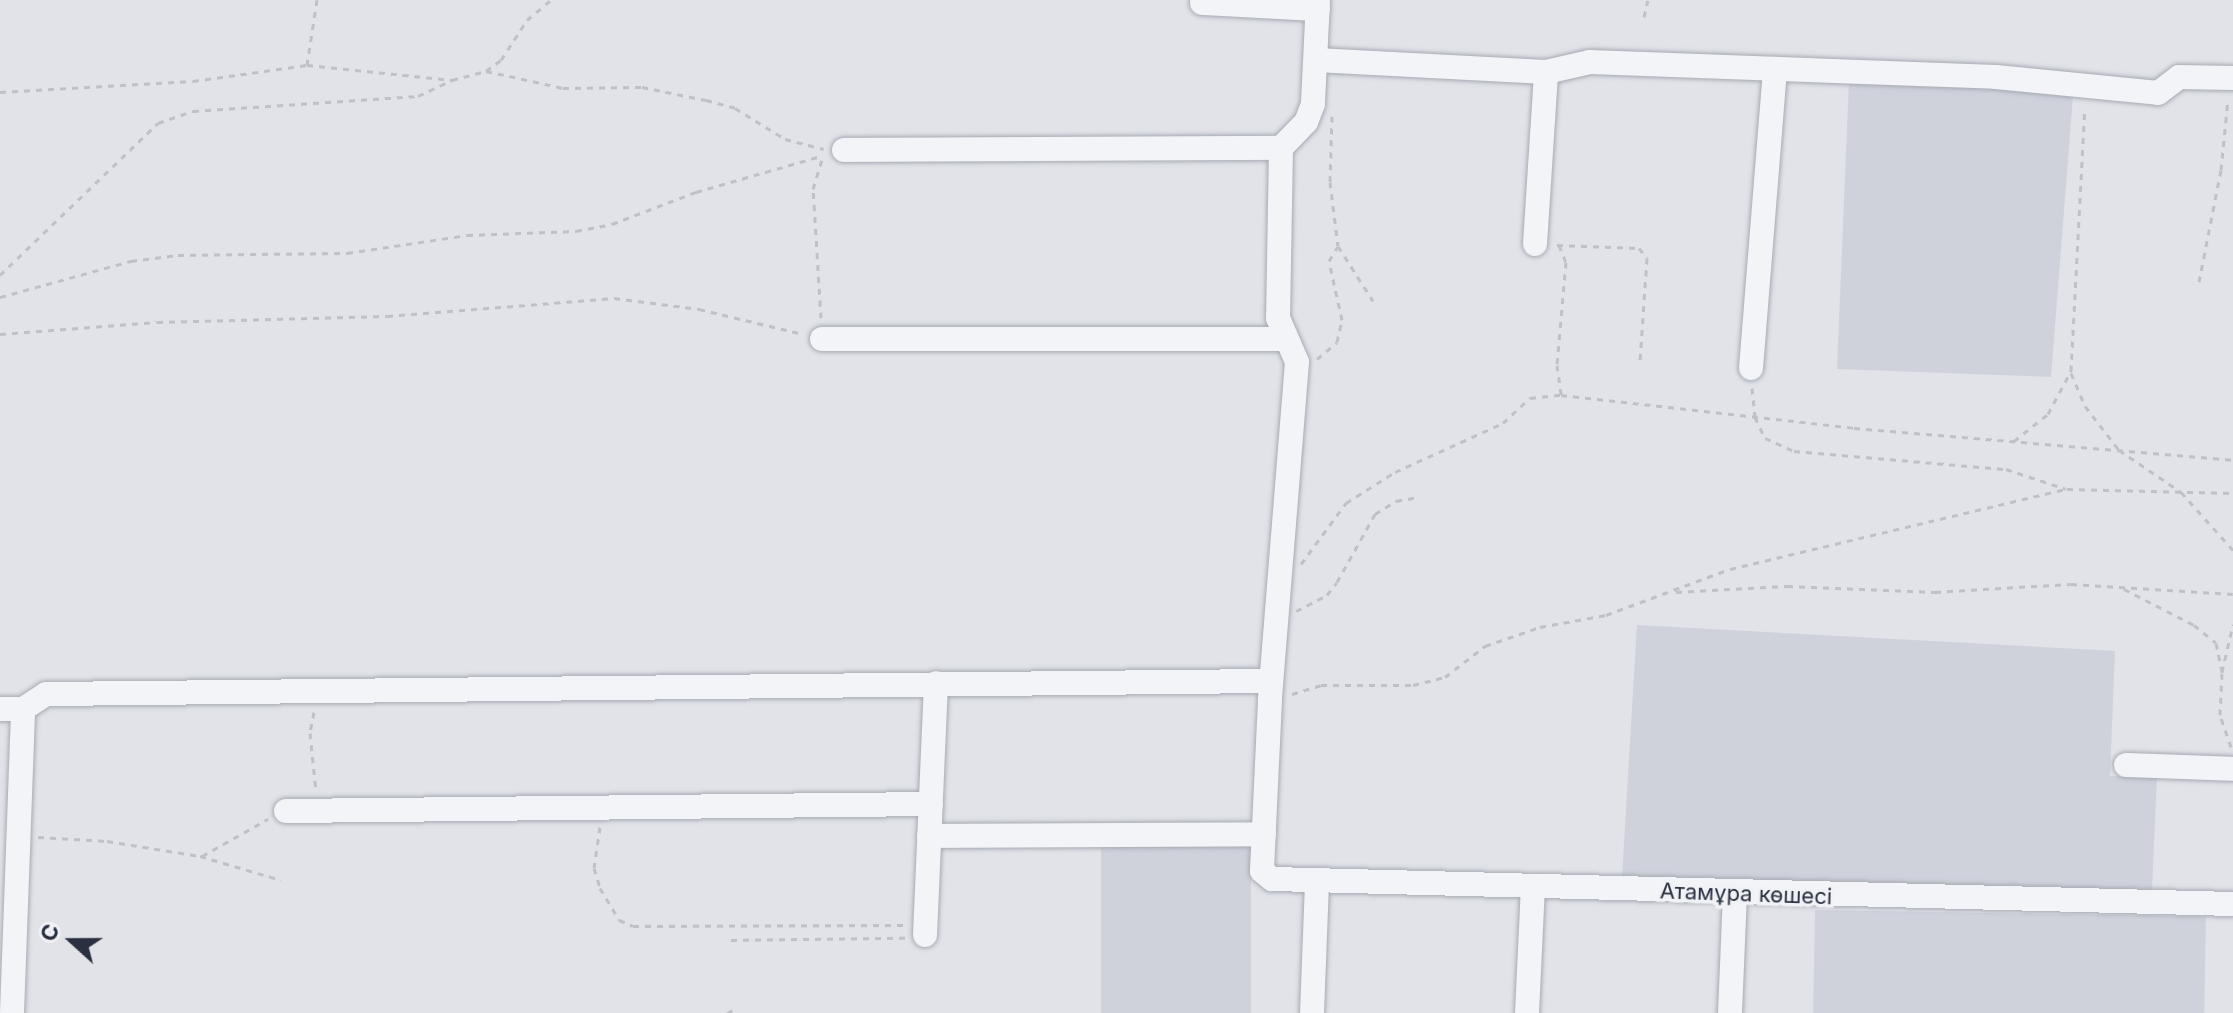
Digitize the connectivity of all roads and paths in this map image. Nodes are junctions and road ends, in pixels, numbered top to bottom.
1 (317, 0) edge
2 (551, 0) edge
3 (1648, 0) edge
4 (1202, 3) dead end
5 (1318, 5) edge
6 (1644, 17) dead end
7 (1316, 60) junction
8 (307, 65) junction
9 (1775, 69) junction
10 (486, 71) junction
11 (1546, 72) junction
12 (2232, 78) edge
13 (452, 80) junction
14 (2086, 86) junction
15 (0, 92) edge
16 (1332, 106) dead end
17 (1281, 148) junction
18 (833, 153) junction
19 (1547, 245) junction
20 (1338, 246) junction
21 (0, 275) edge
22 (2199, 282) dead end
23 (0, 297) edge
24 (1373, 301) dead end
25 (0, 334) edge
26 (822, 339) junction
27 (1285, 339) junction
28 (1297, 362) junction
29 (1640, 362) dead end
30 (1751, 368) joint
31 (2071, 371) junction
32 (1561, 395) junction
33 (1755, 417) junction
34 (2014, 441) junction
35 (2119, 450) junction
36 (2233, 460) edge
37 (2067, 489) junction
38 (2181, 492) junction
39 (2233, 493) edge
40 (1419, 497) dead end
41 (2233, 550) edge
42 (2120, 587) junction
43 (1672, 592) junction
44 (2233, 594) edge
45 (1276, 612) junction
46 (2233, 624) edge
47 (2222, 672) junction
48 (936, 683) junction
49 (325, 690) junction
50 (1270, 690) junction
51 (12, 709) edge
52 (2233, 751) edge
53 (2126, 765) dead end
54 (2233, 769) edge
55 (931, 804) junction
56 (602, 810) junction
57 (286, 811) joint
58 (318, 811) junction
59 (1264, 834) junction
60 (929, 836) junction
61 (13, 852) edge
62 (200, 856) junction
63 (281, 880) dead end
64 (1317, 880) junction
65 (1533, 887) junction
66 (1735, 894) junction
67 (2233, 904) edge
68 (925, 927) junction
69 (731, 940) dead end
70 (735, 1009) dead end
71 (8, 1010) edge
72 (727, 1013) edge
73 (1312, 1013) edge
74 (1527, 1013) edge
75 (1730, 1013) edge

1 - 8 path
2 - 10 path
3 - 6 path
4 - 5 street
5 - 7 street
7 - 11 street
7 - 17 street
8 - 13 path
8 - 15 path
9 - 11 street
9 - 14 street
9 - 30 street
10 - 13 path
10 - 18 path
11 - 19 street
12 - 14 street
12 - 22 path
13 - 21 path
14 - 31 path
16 - 20 path
17 - 18 street
17 - 27 street
18 - 23 path
18 - 26 path
19 - 29 path
19 - 32 path
20 - 24 path
20 - 28 path
25 - 26 path
26 - 27 street
27 - 28 street
28 - 45 street
30 - 33 path
31 - 34 path
31 - 35 path
32 - 33 path
32 - 45 path
33 - 34 path
33 - 37 path
34 - 35 path
35 - 36 path
35 - 38 path
37 - 38 path
37 - 43 path
38 - 39 path
38 - 41 path
40 - 45 path
42 - 43 path
42 - 44 path
42 - 47 path
43 - 50 path
45 - 50 street
46 - 47 path
47 - 52 path
48 - 49 street
48 - 50 street
48 - 55 street
49 - 51 street
49 - 58 path
50 - 59 street
51 - 61 street
53 - 54 street
55 - 56 street
55 - 60 street
56 - 58 street
56 - 68 path
57 - 58 street
57 - 62 path
59 - 60 street
59 - 64 street, Атамұра көшесі
60 - 68 street
61 - 62 path
61 - 71 street
62 - 63 path
64 - 65 street, Атамұра көшесі
64 - 73 street
65 - 66 street, Атамұра көшесі
65 - 74 street
66 - 67 street, Атамұра көшесі
66 - 75 street
68 - 69 path
70 - 72 path

